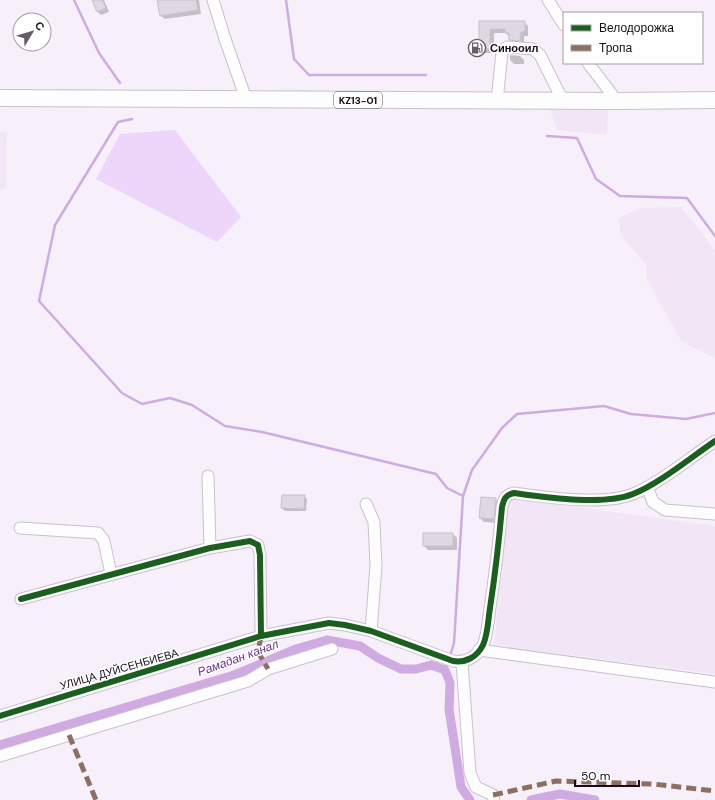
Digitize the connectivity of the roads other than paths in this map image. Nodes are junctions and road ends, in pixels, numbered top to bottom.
1 (213, 0) edge
2 (548, 0) edge
3 (563, 23) edge
4 (589, 64) edge
5 (0, 98) edge
6 (246, 99) junction
7 (563, 100) junction
8 (715, 100) edge
9 (497, 101) junction
10 (617, 101) junction
11 (715, 441) edge
12 (208, 476) dead end
13 (647, 487) junction
14 (366, 504) dead end
15 (715, 514) edge
16 (20, 528) dead end
17 (210, 548) junction
18 (111, 574) junction
19 (21, 598) dead end
20 (371, 631) junction
21 (262, 636) junction
22 (332, 649) dead end
23 (479, 650) junction
24 (462, 662) junction
25 (715, 682) edge
26 (0, 716) edge
27 (0, 756) edge
28 (494, 800) edge

1 - 6 street
2 - 3 street
4 - 10 street
5 - 6 highway, KZ13-01
6 - 9 highway, KZ13-01
7 - 9 highway, KZ13-01
7 - 9 street
7 - 10 highway, KZ13-01
8 - 10 highway, KZ13-01
11 - 13 street
12 - 17 street
13 - 15 street
13 - 23 street
14 - 20 street
16 - 18 street
17 - 18 street
17 - 21 street
18 - 19 street
20 - 21 street, УЛИЦА ДУЙСЕНБИЕВА
20 - 24 street, УЛИЦА ДУЙСЕНБИЕВА
21 - 26 street, УЛИЦА ДУЙСЕНБИЕВА
22 - 27 street
23 - 24 street
23 - 25 street
24 - 28 street

